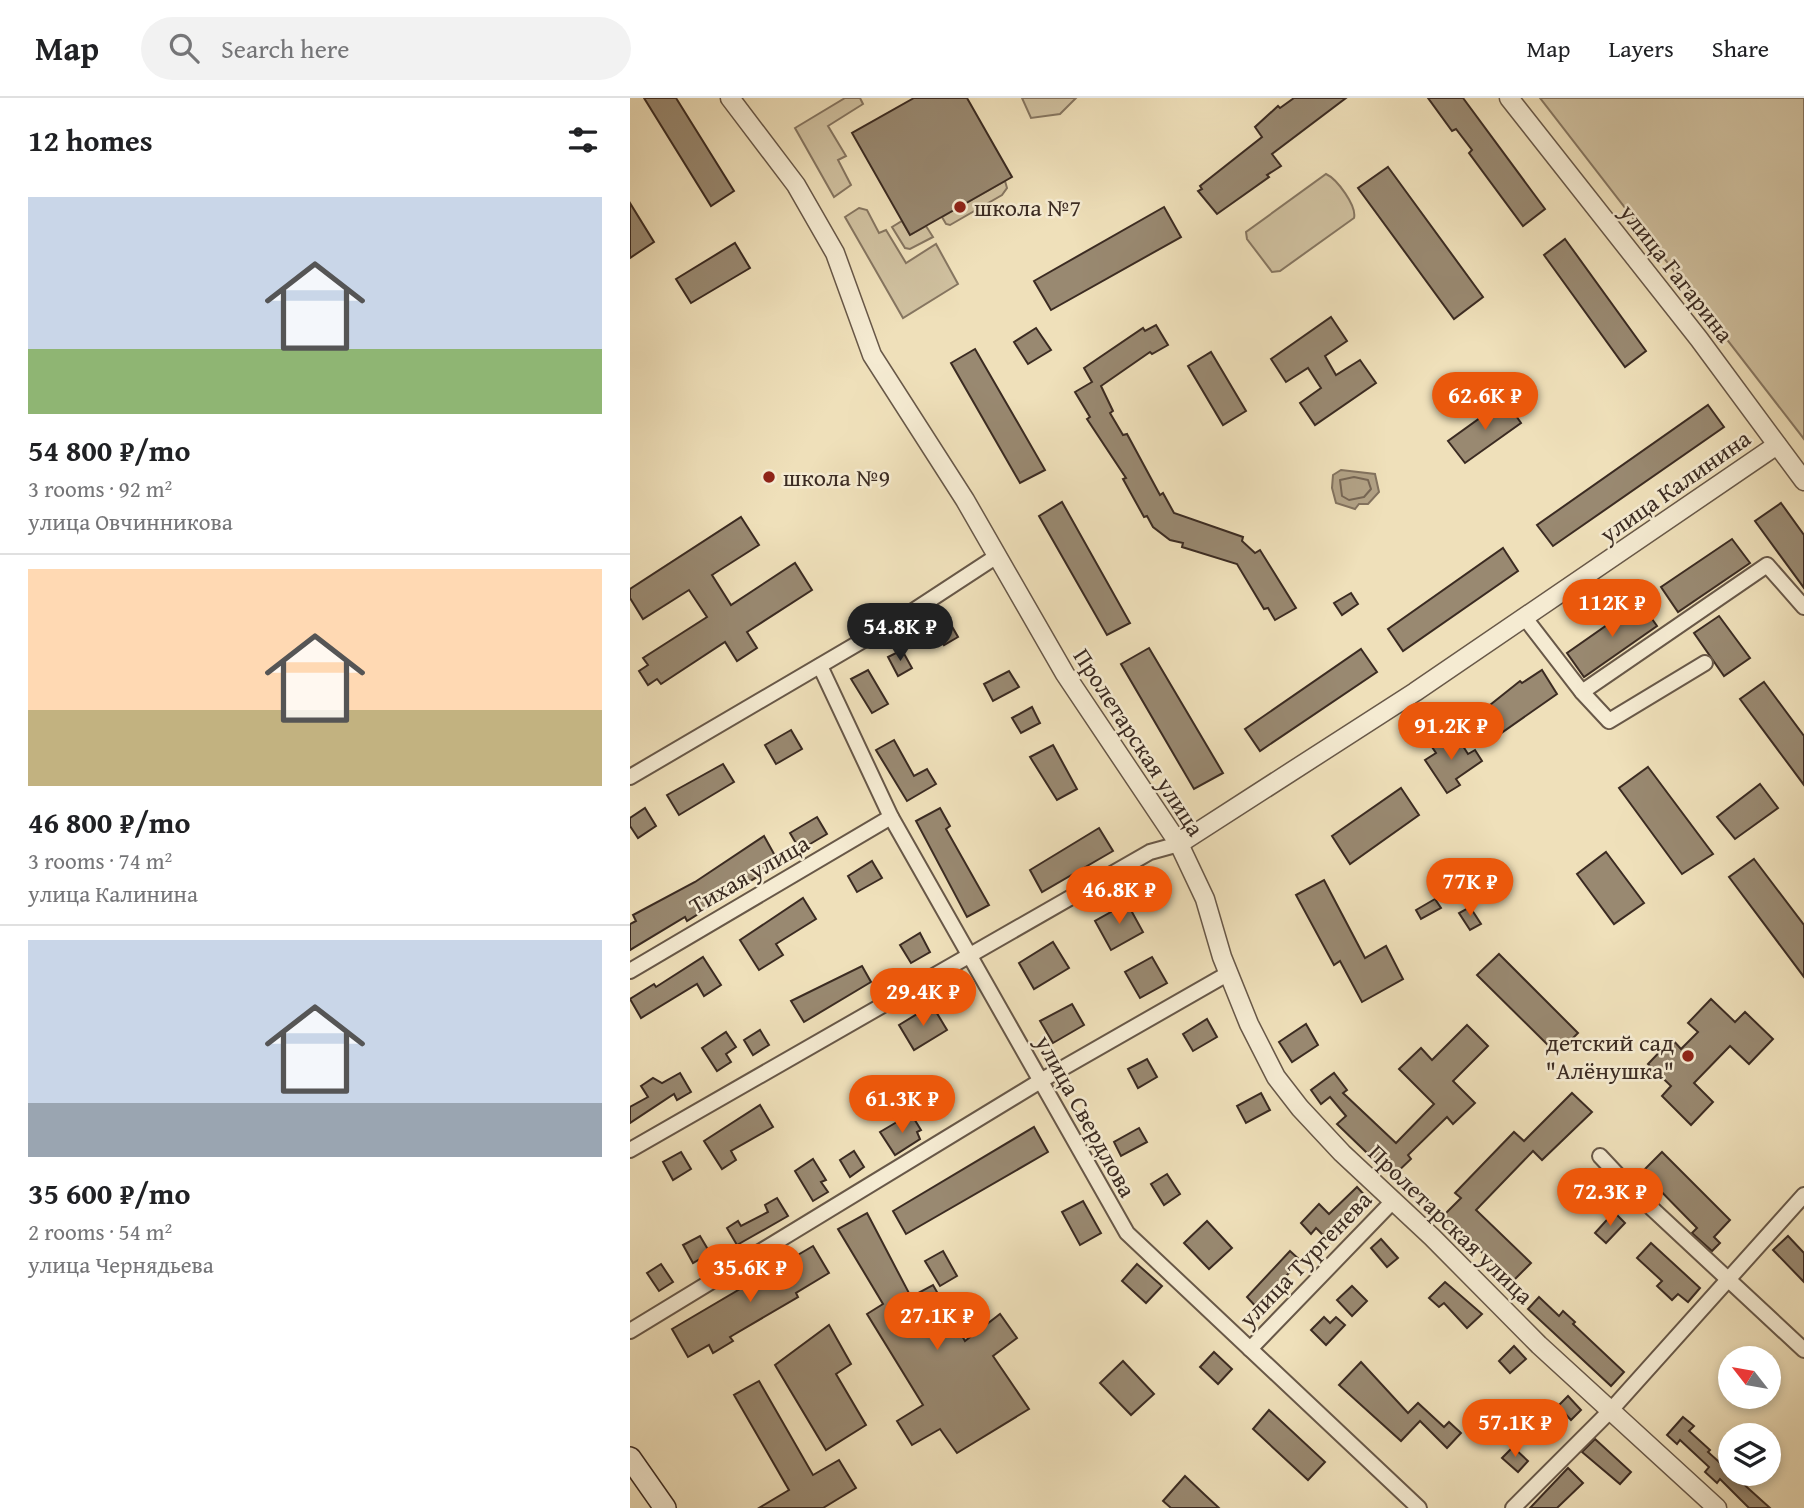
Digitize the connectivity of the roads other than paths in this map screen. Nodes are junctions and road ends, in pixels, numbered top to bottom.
1 (730, 98) edge
2 (1509, 98) edge
3 (1777, 445) junction
4 (1804, 481) edge
5 (997, 556) junction
6 (1804, 607) edge
7 (1525, 618) junction
8 (1704, 663) dead end
9 (820, 666) junction
10 (1582, 692) junction
11 (630, 777) edge
12 (891, 817) junction
13 (1179, 844) junction
14 (968, 957) junction
15 (630, 971) edge
16 (1229, 973) junction
17 (1042, 1080) junction
18 (630, 1150) edge
19 (1600, 1156) dead end
20 (1804, 1195) edge
21 (1393, 1201) junction
22 (1729, 1281) junction
23 (630, 1331) edge
24 (1250, 1349) junction
25 (1804, 1350) edge
26 (1611, 1410) junction
27 (630, 1458) edge
28 (1709, 1505) edge
29 (665, 1508) edge
30 (1419, 1508) edge
31 (1513, 1508) edge

1 - 5 street, Пролетарская улица
2 - 3 street, улица Гагарина
3 - 4 street, улица Гагарина
3 - 7 street, улица Калинина
5 - 9 street
5 - 13 street, Пролетарская улица
6 - 10 street
7 - 10 street
7 - 13 street, улица Калинина
8 - 10 street
9 - 11 street
9 - 12 street, улица Свердлова
12 - 14 street, улица Свердлова
12 - 15 street, Тихая улица
13 - 14 street, улица Калинина
13 - 16 street, Пролетарская улица
14 - 17 street, улица Свердлова
14 - 18 street, улица Калинина
16 - 17 street
16 - 21 street, Пролетарская улица
17 - 23 street
17 - 24 street, улица Свердлова
19 - 22 street
20 - 22 street
21 - 24 street, улица Тургенева
21 - 26 street, Пролетарская улица
22 - 25 street
22 - 26 street
24 - 30 street, улица Свердлова
26 - 28 street, Пролетарская улица
26 - 31 street
27 - 29 main road

